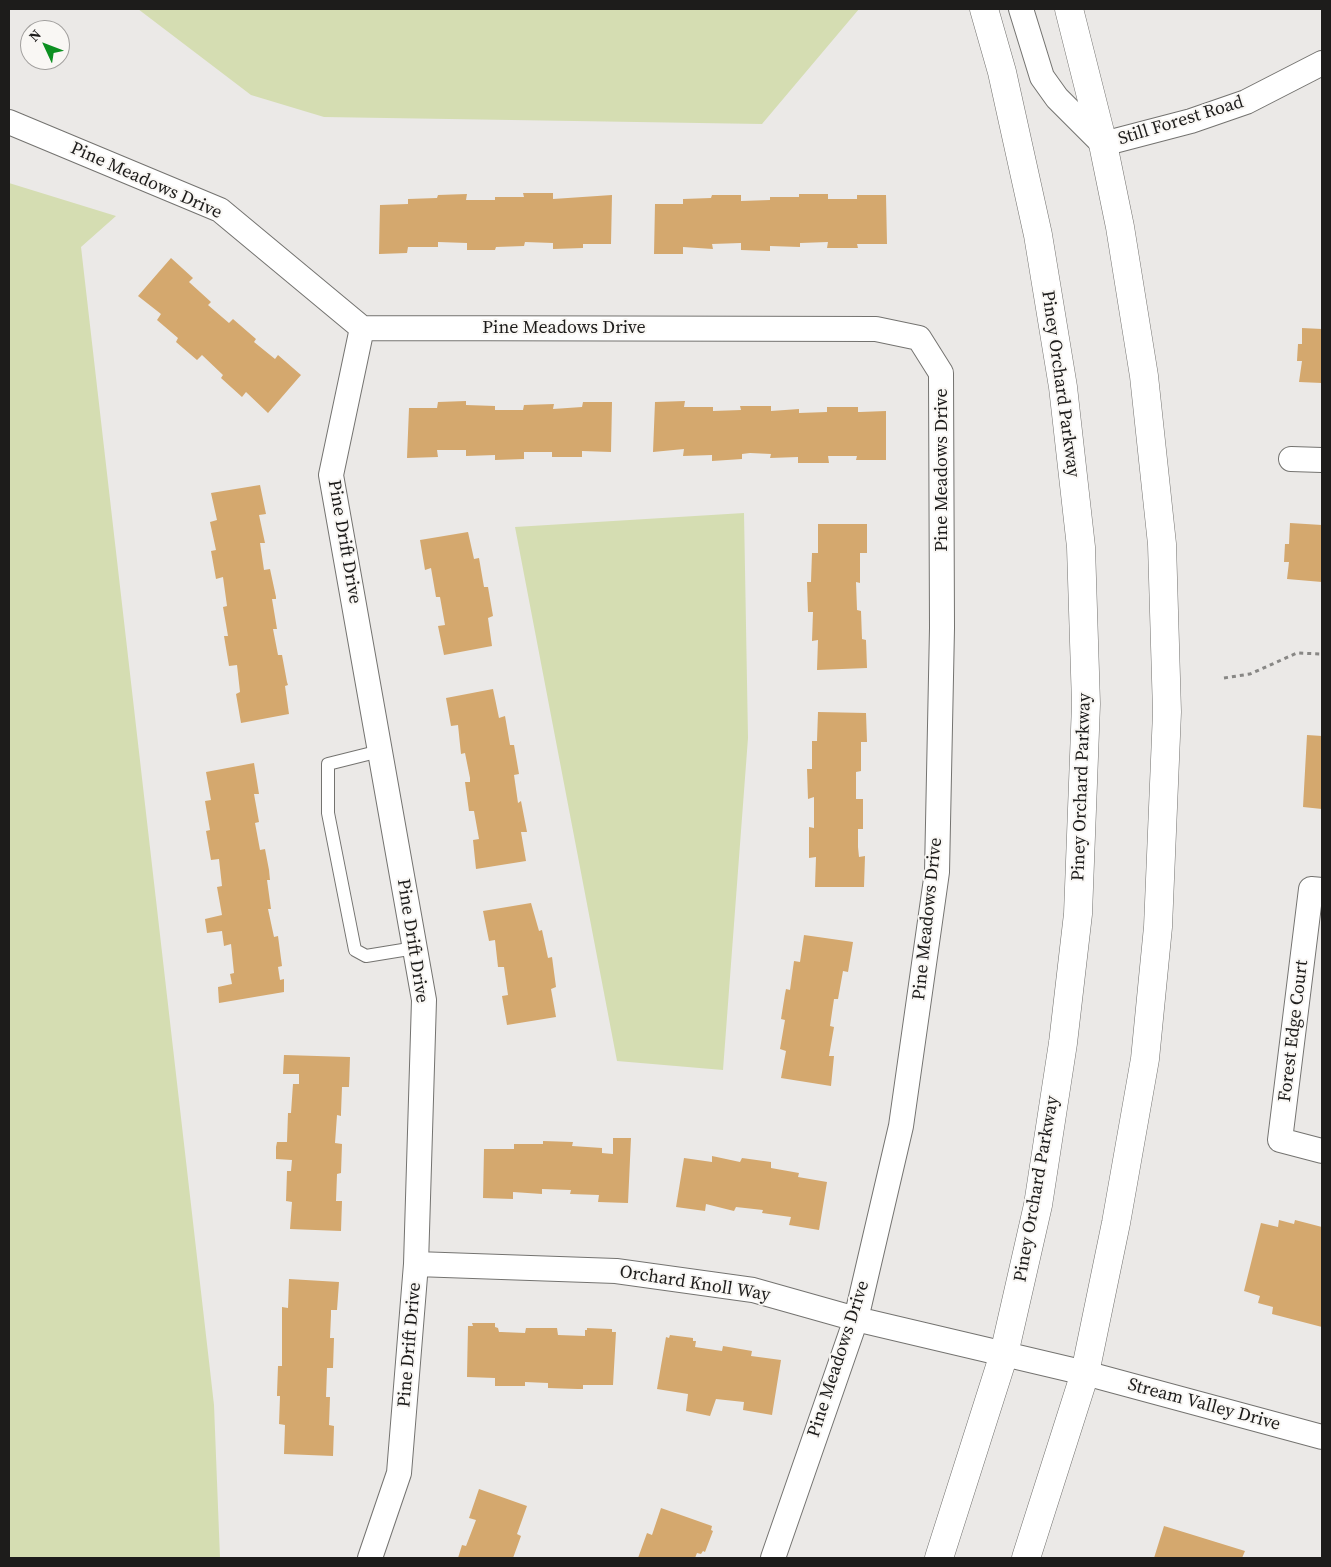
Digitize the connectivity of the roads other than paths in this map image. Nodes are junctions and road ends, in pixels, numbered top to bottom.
1 (984, 9) edge
2 (1021, 9) edge
3 (1069, 9) edge
4 (1322, 63) edge
5 (9, 122) edge
6 (1103, 144) junction
7 (362, 328) junction
8 (1291, 459) dead end
9 (1322, 460) edge
10 (380, 751) junction
11 (1322, 890) edge
12 (415, 948) junction
13 (1322, 1151) edge
14 (416, 1264) junction
15 (856, 1319) junction
16 (1004, 1354) junction
17 (1085, 1373) junction
18 (1322, 1438) edge
19 (370, 1558) edge
20 (773, 1558) edge
21 (938, 1558) edge
22 (1026, 1558) edge

1 - 16 street, Piney Orchard Parkway
2 - 6 street, Still Forest Road
3 - 6 street
4 - 6 street, Still Forest Road
5 - 7 street, Pine Meadows Drive
6 - 17 street
7 - 10 street, Pine Drift Drive
7 - 15 street, Pine Meadows Drive
8 - 9 street
10 - 12 street, Pine Drift Drive
10 - 12 lane
11 - 13 street, Forest Edge Court
12 - 14 street, Pine Drift Drive
14 - 15 street, Orchard Knoll Way
14 - 19 street, Pine Drift Drive
15 - 16 street, Orchard Knoll Way
15 - 20 street, Pine Meadows Drive
16 - 17 street, Orchard Knoll Way
16 - 21 street, Piney Orchard Parkway
17 - 18 street, Stream Valley Drive
17 - 22 street

